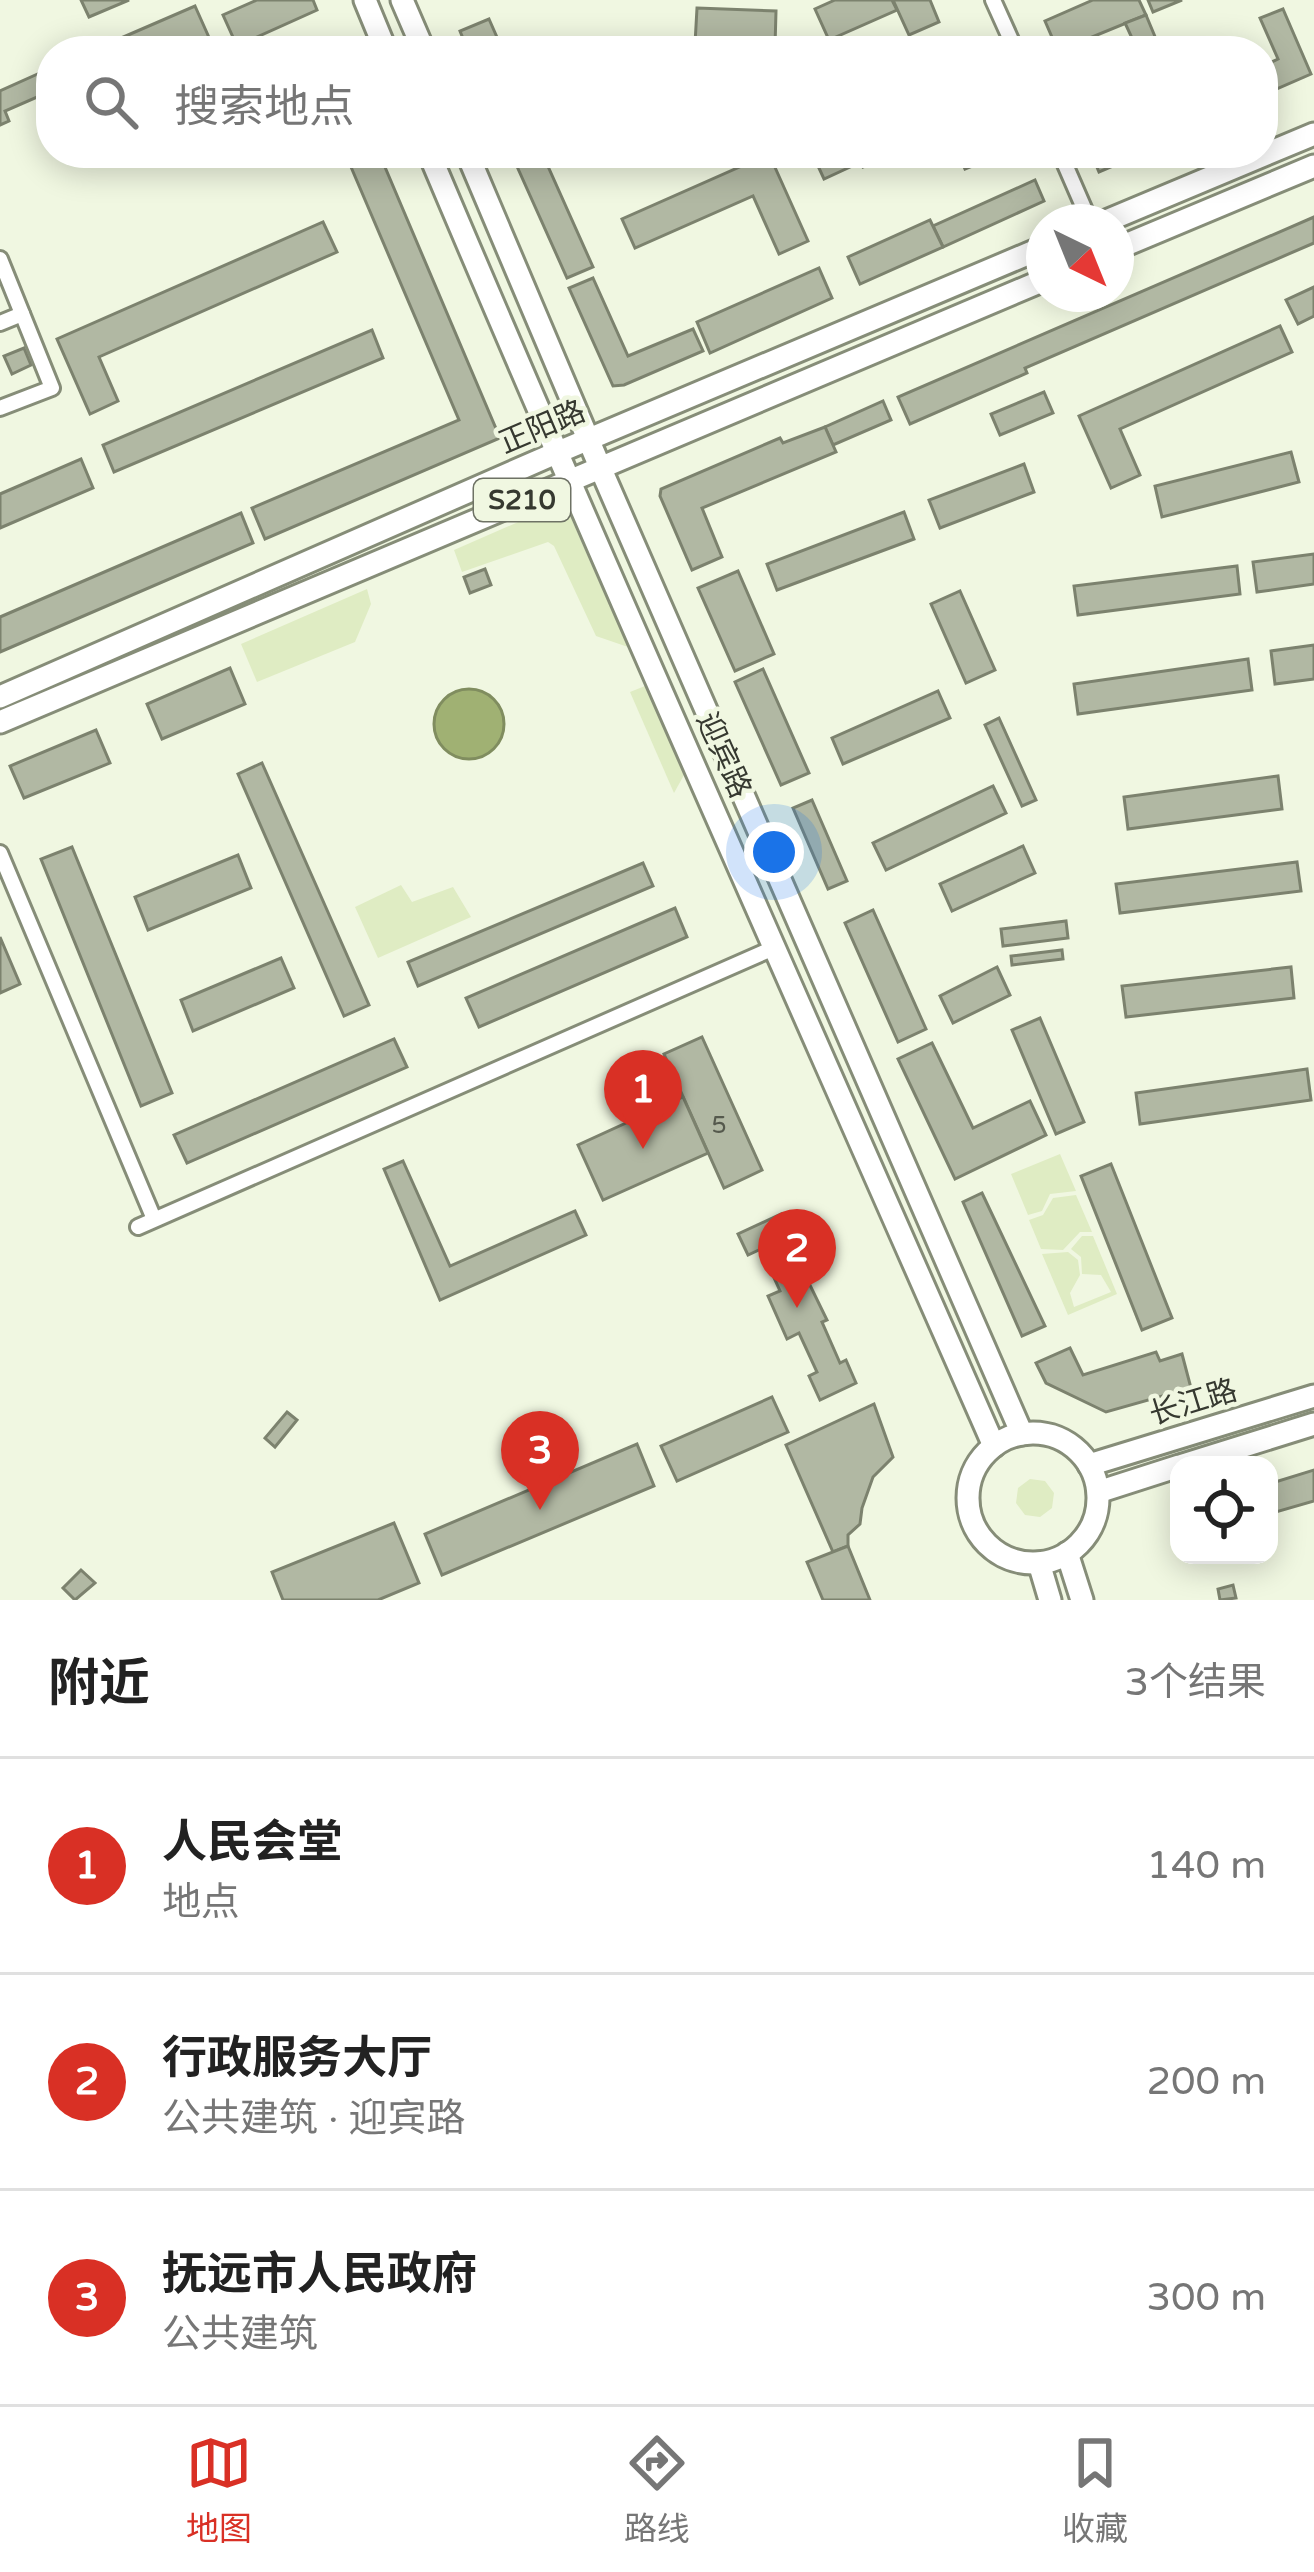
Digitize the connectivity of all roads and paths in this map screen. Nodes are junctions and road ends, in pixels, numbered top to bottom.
1 (365, 0) edge
2 (402, 0) edge
3 (993, 0) edge
4 (380, 36) edge
5 (418, 36) edge
6 (1009, 36) edge
7 (1314, 134) edge
8 (1278, 149) edge
9 (1314, 166) edge
10 (435, 168) edge
11 (473, 168) edge
12 (1067, 168) edge
13 (1233, 168) edge
14 (1082, 204) edge
15 (1134, 209) edge
16 (1134, 241) edge
17 (1026, 255) edge
18 (0, 259) edge
19 (1026, 288) edge
20 (22, 314) junction
21 (0, 322) edge
22 (0, 408) edge
23 (589, 440) junction
24 (556, 453) junction
25 (600, 466) junction
26 (568, 481) junction
27 (0, 697) edge
28 (0, 722) edge
29 (0, 854) edge
30 (776, 947) junction
31 (154, 1220) junction
32 (137, 1227) dead end
33 (1314, 1396) edge
34 (1314, 1424) edge
35 (1022, 1434) junction
36 (994, 1446) junction
37 (1213, 1456) edge
38 (1090, 1465) junction
39 (1170, 1469) edge
40 (1098, 1492) junction
41 (1067, 1553) junction
42 (1039, 1562) junction
43 (1051, 1600) edge
44 (1082, 1600) edge

1 - 4 main road
2 - 5 main road
3 - 6 street
7 - 8 main road
9 - 16 main road
10 - 24 main road, 迎宾路 / S210
11 - 23 main road, 迎宾路 / S210
12 - 14 street
13 - 15 main road
17 - 23 main road, 正阳路
18 - 20 street
19 - 25 main road, 正阳路 / S210
20 - 21 street
20 - 22 street
23 - 24 main road, 正阳路
23 - 25 main road, 迎宾路 / S210
24 - 26 main road, 迎宾路 / S210
24 - 27 main road, 正阳路
25 - 26 main road, 正阳路 / S210
25 - 35 main road, 迎宾路
26 - 28 main road, 正阳路 / S210
26 - 30 main road, 迎宾路
29 - 31 street
30 - 31 street
30 - 36 main road, 迎宾路
31 - 32 street
33 - 38 main road, 长江路
34 - 37 main road, 长江路
35 - 36 main road
35 - 38 main road
36 - 42 main road
38 - 40 main road
39 - 40 main road, 长江路
40 - 41 main road
41 - 42 main road
41 - 44 main road
42 - 43 main road

